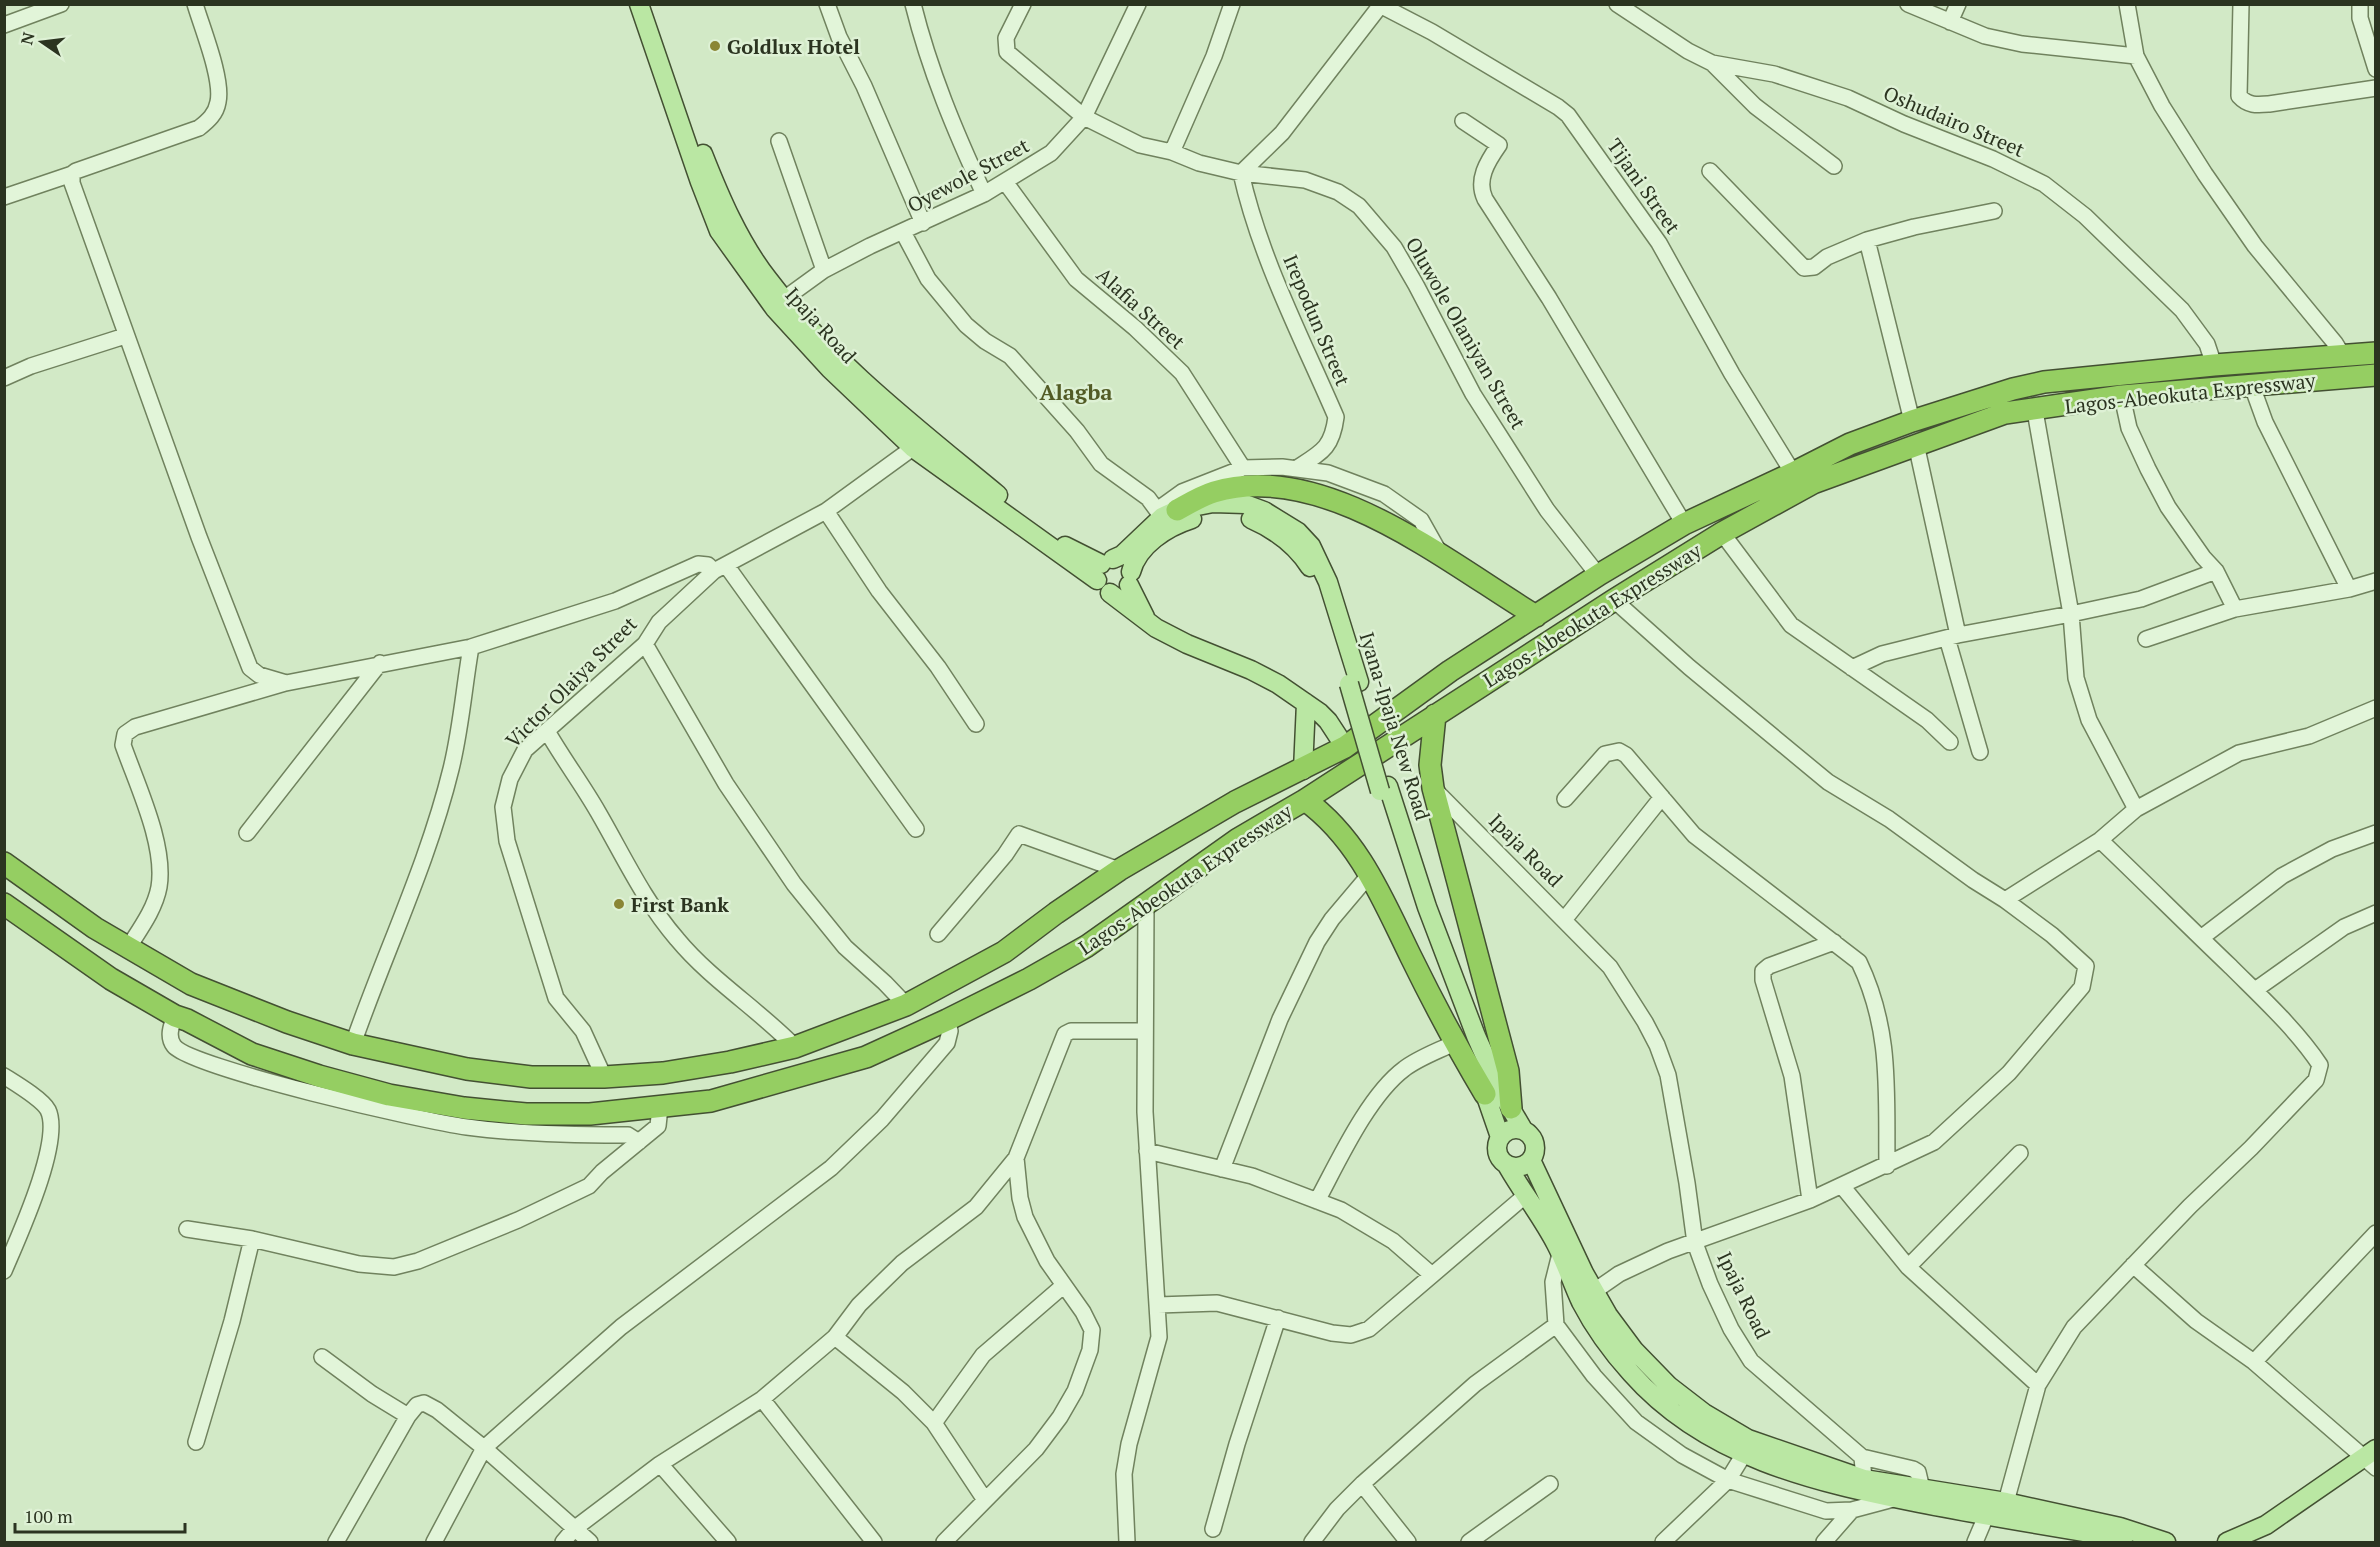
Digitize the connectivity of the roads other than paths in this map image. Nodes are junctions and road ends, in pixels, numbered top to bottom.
1 (61, 4) edge
2 (195, 4) edge
3 (639, 4) edge
4 (650, 4) edge
5 (827, 4) edge
6 (913, 4) edge
7 (1023, 4) edge
8 (1138, 4) edge
9 (1232, 4) edge
10 (1617, 4) edge
11 (1908, 4) edge
12 (1958, 4) edge
13 (2127, 4) edge
14 (2241, 4) edge
15 (2360, 4) edge
16 (1379, 5) edge
17 (38, 9) edge
18 (1950, 22) junction
19 (4, 25) edge
20 (2136, 56) junction
21 (1712, 63) junction
22 (2376, 69) edge
23 (2376, 88) edge
24 (1084, 117) junction
25 (1463, 121) dead end
26 (779, 141) dead end
27 (1172, 152) junction
28 (1833, 166) dead end
29 (1710, 171) dead end
30 (1241, 173) junction
31 (72, 174) junction
32 (1006, 183) junction
33 (984, 194) junction
34 (4, 197) edge
35 (1994, 211) dead end
36 (923, 223) junction
37 (903, 232) junction
38 (1867, 240) junction
39 (824, 270) junction
40 (784, 299) junction
41 (125, 336) junction
42 (2376, 353) edge
43 (2343, 356) junction
44 (2214, 365) junction
45 (2376, 375) edge
46 (4, 378) edge
47 (2252, 386) junction
48 (2122, 396) junction
49 (2035, 411) junction
50 (1912, 421) junction
51 (928, 436) junction
52 (1916, 444) junction
53 (913, 448) junction
54 (1243, 468) junction
55 (1298, 468) junction
56 (1793, 473) junction
57 (826, 511) junction
58 (1165, 513) junction
59 (1684, 524) junction
60 (1722, 534) junction
61 (1440, 554) junction
62 (720, 568) junction
63 (1104, 568) junction
64 (2216, 571) junction
65 (1598, 575) junction
66 (1130, 579) junction
67 (2376, 581) edge
68 (2349, 589) junction
69 (1110, 593) junction
70 (1614, 600) junction
71 (2235, 609) junction
72 (2072, 614) junction
73 (1536, 616) junction
74 (1148, 621) junction
75 (1953, 636) junction
76 (2146, 639) dead end
77 (645, 644) junction
78 (471, 646) junction
79 (380, 663) junction
80 (1852, 668) junction
81 (286, 683) junction
82 (1354, 683) junction
83 (1306, 703) junction
84 (2376, 708) edge
85 (1435, 715) junction
86 (976, 724) dead end
87 (547, 731) junction
88 (1950, 742) dead end
89 (1345, 747) junction
90 (1980, 752) dead end
91 (1303, 770) junction
92 (1384, 788) junction
93 (1433, 788) junction
94 (1662, 797) junction
95 (1565, 799) dead end
96 (1305, 800) junction
97 (2136, 809) junction
98 (916, 829) dead end
99 (247, 833) dead end
100 (2376, 833) edge
101 (2100, 840) junction
102 (4, 863) edge
103 (1119, 870) junction
104 (1370, 874) junction
105 (2005, 900) junction
106 (1146, 903) junction
107 (4, 904) edge
108 (2376, 913) edge
109 (1564, 920) junction
110 (938, 934) dead end
111 (2201, 938) junction
112 (1834, 942) junction
113 (127, 947) junction
114 (2255, 990) junction
115 (906, 1005) junction
116 (175, 1016) junction
117 (947, 1020) junction
118 (1144, 1031) junction
119 (1454, 1043) junction
120 (353, 1044) junction
121 (795, 1047) junction
122 (4, 1076) edge
123 (604, 1077) junction
124 (1485, 1094) junction
125 (660, 1107) junction
126 (1511, 1108) junction
127 (1524, 1131) junction
128 (1500, 1137) junction
129 (639, 1142) junction
130 (1147, 1151) junction
131 (2020, 1152) dead end
132 (1016, 1158) junction
133 (1531, 1160) junction
134 (1887, 1166) junction
135 (1509, 1167) junction
136 (1222, 1169) junction
137 (1842, 1186) junction
138 (1526, 1195) junction
139 (1810, 1200) junction
140 (1317, 1201) junction
141 (187, 1229) dead end
142 (2376, 1233) edge
143 (252, 1239) junction
144 (1695, 1243) junction
145 (1560, 1254) junction
146 (2133, 1265) junction
147 (1908, 1268) junction
148 (4, 1271) edge
149 (1432, 1275) junction
150 (1064, 1286) junction
151 (1593, 1292) junction
152 (1158, 1305) junction
153 (1278, 1318) junction
154 (1557, 1324) junction
155 (835, 1337) junction
156 (322, 1357) dead end
157 (2254, 1362) junction
158 (2038, 1386) junction
159 (762, 1399) junction
160 (408, 1416) junction
161 (934, 1423) junction
162 (196, 1442) dead end
163 (484, 1448) junction
164 (1744, 1454) junction
165 (1862, 1457) junction
166 (2372, 1458) edge
167 (660, 1464) junction
168 (1728, 1480) junction
169 (1362, 1484) junction
170 (1550, 1484) dead end
171 (1862, 1485) junction
172 (1922, 1489) junction
173 (1897, 1498) junction
174 (985, 1500) junction
175 (2006, 1502) junction
176 (1852, 1510) junction
177 (1986, 1516) junction
178 (2266, 1525) junction
179 (574, 1529) junction
180 (1212, 1529) dead end
181 (336, 1542) edge
182 (434, 1542) edge
183 (563, 1542) edge
184 (590, 1542) edge
185 (728, 1542) edge
186 (874, 1542) edge
187 (944, 1542) edge
188 (1127, 1542) edge
189 (1312, 1542) edge
190 (1408, 1542) edge
191 (1469, 1542) edge
192 (1663, 1542) edge
193 (1824, 1542) edge
194 (1975, 1542) edge
195 (2123, 1542) edge
196 (2166, 1542) edge
197 (2227, 1542) edge
198 (2257, 1542) edge

1 - 17 street
2 - 31 street
3 - 53 main road, Ipaja Road
4 - 40 main road, Ipaja Road
5 - 36 street
6 - 33 street
7 - 24 street, Oluwole Olaniyan Street
8 - 24 street, Oyewole Street
9 - 27 street
10 - 21 street, Oshudairo Street
11 - 18 street
12 - 18 street
13 - 20 street
14 - 23 street
15 - 22 street
16 - 30 street
16 - 56 street, Tijani Street
17 - 19 street
18 - 20 street
20 - 43 street
21 - 28 street
21 - 44 street, Oshudairo Street
24 - 27 street, Oluwole Olaniyan Street
24 - 32 street, Oyewole Street
25 - 59 street
26 - 39 street
27 - 30 street, Oluwole Olaniyan Street
29 - 38 street
30 - 55 street, Irepodun Street
30 - 65 street, Oluwole Olaniyan Street
31 - 34 street
31 - 41 street
32 - 33 street, Oyewole Street
32 - 54 street, Alafia Street
33 - 36 street, Oyewole Street
35 - 38 street
36 - 37 street, Oyewole Street
37 - 39 street, Oyewole Street
37 - 58 street
38 - 50 street
39 - 40 street, Oyewole Street
40 - 51 main road, Ipaja Road
41 - 46 street
41 - 81 street
42 - 43 highway, Lagos-Abeokuta Expressway
43 - 44 highway, Lagos-Abeokuta Expressway
44 - 50 highway, Lagos-Abeokuta Expressway
45 - 47 highway, Lagos-Abeokuta Expressway
47 - 48 highway, Lagos-Abeokuta Expressway
47 - 68 street
48 - 49 highway, Lagos-Abeokuta Expressway
48 - 64 street
49 - 52 highway, Lagos-Abeokuta Expressway
49 - 72 street
50 - 56 highway, Lagos-Abeokuta Expressway
51 - 53 street, Victor Olaiya Street
51 - 63 main road, Ipaja Road
52 - 60 highway, Lagos-Abeokuta Expressway
52 - 75 street
53 - 57 street, Victor Olaiya Street
53 - 63 main road, Ipaja Road
54 - 55 street
54 - 58 street
55 - 61 street
56 - 59 highway, Lagos-Abeokuta Expressway
57 - 62 street, Victor Olaiya Street
57 - 86 street
58 - 61 highway
58 - 63 main road
58 - 82 main road, Iyana-Ipaja New Road
59 - 65 highway, Lagos-Abeokuta Expressway
60 - 70 highway, Lagos-Abeokuta Expressway
60 - 80 street
61 - 73 highway
62 - 77 street, Victor Olaiya Street
62 - 78 street
62 - 98 street
63 - 66 main road
63 - 69 main road
64 - 71 street
64 - 72 street
65 - 73 highway, Lagos-Abeokuta Expressway
66 - 69 main road
66 - 74 main road
66 - 82 main road, Iyana-Ipaja New Road
67 - 68 street
68 - 71 street
69 - 74 main road
70 - 85 highway, Lagos-Abeokuta Expressway
70 - 105 street
71 - 76 street
72 - 75 street
72 - 97 street
73 - 89 highway, Lagos-Abeokuta Expressway
74 - 83 main road
75 - 80 street
75 - 90 street
77 - 87 street, Victor Olaiya Street
77 - 115 street
78 - 79 street
78 - 120 street
79 - 81 street
79 - 99 street
80 - 88 street
81 - 113 street
82 - 92 main road, Iyana-Ipaja New Road, bridge
83 - 89 main road
83 - 91 main road
84 - 97 street
85 - 93 highway
85 - 96 highway, Lagos-Abeokuta Expressway
87 - 121 street
87 - 123 street, Victor Olaiya Street
89 - 91 highway, Lagos-Abeokuta Expressway
91 - 103 highway, Lagos-Abeokuta Expressway
92 - 124 main road, Iyana-Ipaja New Road
92 - 126 main road, Iyana-Ipaja New Road
93 - 109 street, Ipaja Road
93 - 126 highway
94 - 95 street
94 - 109 street
94 - 112 street
96 - 104 highway
96 - 106 highway, Lagos-Abeokuta Expressway
97 - 101 street
100 - 111 street
101 - 105 street
101 - 111 street
102 - 113 highway, Lagos-Abeokuta Expressway
103 - 110 street
103 - 115 highway, Lagos-Abeokuta Expressway
104 - 119 highway
104 - 136 street
105 - 134 street
106 - 117 highway, Lagos-Abeokuta Expressway
106 - 118 street
107 - 116 highway, Lagos-Abeokuta Expressway
108 - 114 street
109 - 144 street, Ipaja Road
111 - 114 street
112 - 134 street
112 - 139 street
113 - 120 highway, Lagos-Abeokuta Expressway
114 - 146 street
115 - 121 highway, Lagos-Abeokuta Expressway
116 - 125 highway, Lagos-Abeokuta Expressway
116 - 129 street
117 - 125 highway, Lagos-Abeokuta Expressway
117 - 163 street
118 - 130 street
118 - 132 street
119 - 124 highway
119 - 140 street
120 - 123 highway, Lagos-Abeokuta Expressway
121 - 123 highway, Lagos-Abeokuta Expressway
122 - 148 street
124 - 128 main road, Iyana-Ipaja New Road
125 - 129 street
126 - 127 main road, Iyana-Ipaja New Road
127 - 128 main road
127 - 133 main road
128 - 135 main road
129 - 143 street
130 - 136 street
130 - 152 street
131 - 147 street
132 - 150 street
132 - 155 street
133 - 135 main road
133 - 151 main road
134 - 137 street
135 - 138 main road
136 - 140 street
137 - 139 street
137 - 147 street
138 - 145 main road
138 - 149 street
139 - 144 street
140 - 149 street
141 - 143 street
142 - 157 street
143 - 162 street
144 - 151 street
144 - 165 street, Ipaja Road
145 - 154 street
145 - 164 main road
146 - 157 street
146 - 158 street
147 - 158 street
149 - 153 street
150 - 161 street
150 - 174 street
151 - 171 main road
152 - 153 street
152 - 188 street
153 - 180 street
154 - 168 street
154 - 169 street
155 - 159 street
155 - 161 street
156 - 160 street
157 - 166 street
158 - 175 street
159 - 167 street
159 - 186 street
160 - 163 street
160 - 181 street
161 - 174 street
163 - 179 street
163 - 182 street
164 - 168 street
164 - 171 main road
165 - 171 street
165 - 172 street
166 - 178 main road
167 - 179 street
167 - 185 street
168 - 176 street
168 - 192 street
169 - 189 street
169 - 190 street
170 - 191 street
171 - 172 main road
171 - 173 main road
172 - 175 main road
173 - 176 street
173 - 177 main road
174 - 187 street
175 - 196 main road
176 - 193 street
177 - 194 street
177 - 195 main road
178 - 197 main road
178 - 198 main road
179 - 183 street
179 - 184 street

